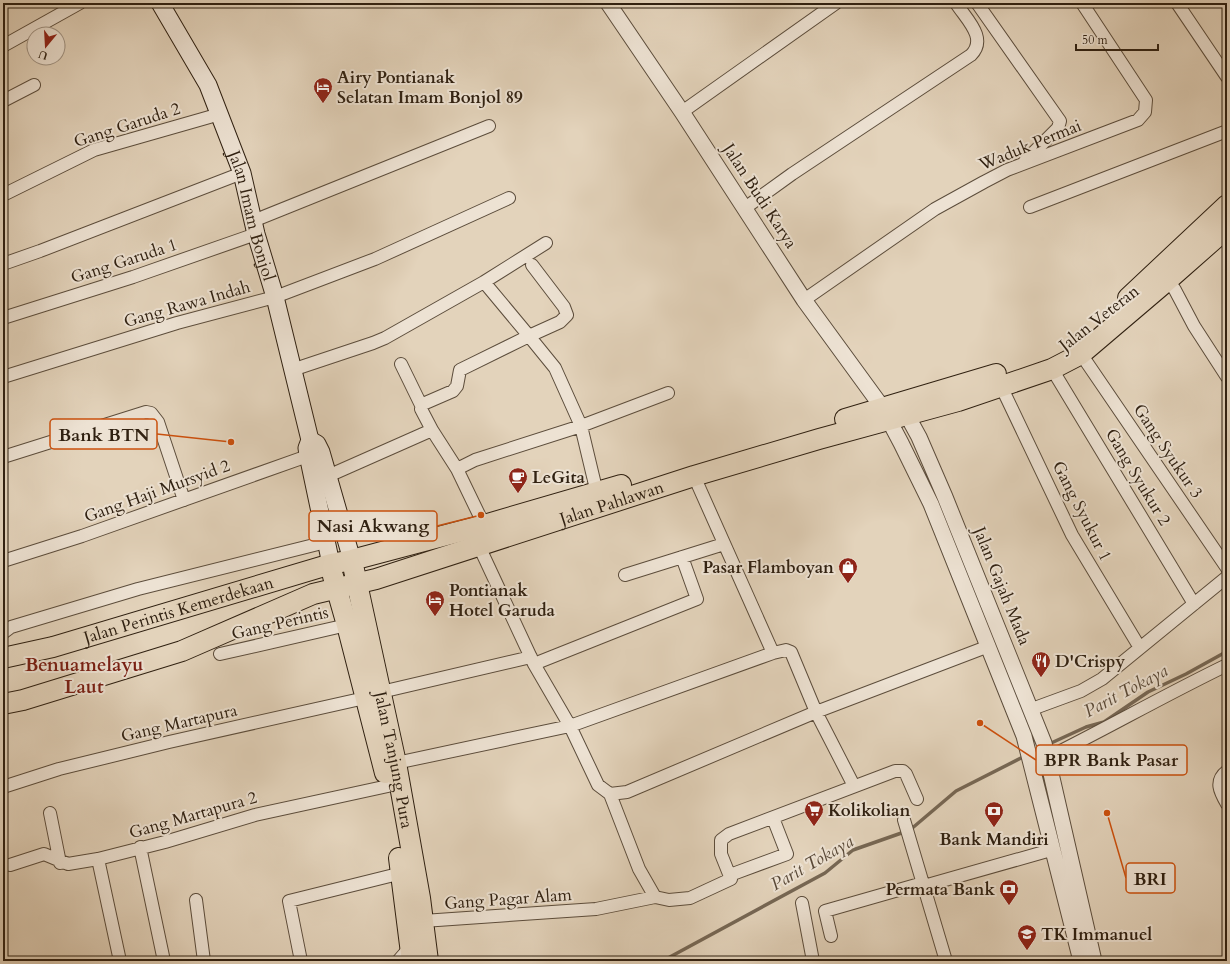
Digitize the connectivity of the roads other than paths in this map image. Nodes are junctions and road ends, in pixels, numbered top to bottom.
1 (80, 3) edge
2 (160, 3) edge
3 (608, 3) edge
4 (836, 3) edge
5 (956, 3) edge
6 (977, 3) edge
7 (1082, 3) edge
8 (1177, 3) edge
9 (3, 46) edge
10 (1227, 77) edge
11 (34, 85) dead end
12 (3, 101) edge
13 (682, 112) junction
14 (220, 114) junction
15 (489, 126) dead end
16 (1227, 132) edge
17 (1021, 164) junction
18 (242, 173) junction
19 (3, 195) edge
20 (510, 198) dead end
21 (1030, 207) dead end
22 (745, 208) junction
23 (1225, 216) edge
24 (254, 228) junction
25 (546, 243) dead end
26 (3, 264) edge
27 (532, 265) dead end
28 (1168, 280) junction
29 (484, 282) junction
30 (275, 297) junction
31 (804, 300) junction
32 (3, 318) edge
33 (529, 336) junction
34 (1081, 354) junction
35 (401, 364) dead end
36 (1052, 369) junction
37 (292, 370) junction
38 (1227, 377) edge
39 (3, 378) edge
40 (1002, 386) junction
41 (668, 393) dead end
42 (422, 406) junction
43 (894, 412) junction
44 (581, 426) junction
45 (432, 430) junction
46 (313, 449) junction
47 (3, 457) edge
48 (457, 469) junction
49 (328, 476) junction
50 (694, 476) junction
51 (597, 493) junction
52 (184, 500) junction
53 (484, 525) junction
54 (326, 542) junction
55 (478, 544) junction
56 (724, 544) junction
57 (682, 557) junction
58 (352, 560) junction
59 (3, 561) edge
60 (330, 564) junction
61 (1227, 568) edge
62 (626, 575) dead end
63 (1227, 577) edge
64 (357, 584) junction
65 (336, 589) junction
66 (1194, 604) junction
67 (347, 625) junction
68 (3, 632) edge
69 (989, 646) junction
70 (1140, 648) junction
71 (773, 653) junction
72 (220, 654) dead end
73 (3, 658) edge
74 (532, 661) junction
75 (1227, 665) edge
76 (373, 695) junction
77 (3, 704) edge
78 (1032, 709) junction
79 (816, 712) junction
80 (570, 726) junction
81 (1048, 756) junction
82 (396, 763) junction
83 (1227, 771) edge
84 (388, 786) junction
85 (854, 786) junction
86 (3, 787) edge
87 (610, 794) junction
88 (917, 799) dead end
89 (1227, 804) edge
90 (50, 813) dead end
91 (1060, 817) junction
92 (773, 818) junction
93 (904, 820) dead end
94 (1044, 820) junction
95 (140, 847) junction
96 (1051, 850) junction
97 (98, 859) junction
98 (60, 863) junction
99 (10, 865) dead end
100 (402, 873) junction
101 (730, 875) junction
102 (924, 885) junction
103 (655, 897) junction
104 (413, 899) junction
105 (196, 900) dead end
106 (802, 903) dead end
107 (424, 922) junction
108 (831, 936) dead end
109 (415, 957) edge
110 (120, 961) edge
111 (164, 961) edge
112 (204, 961) edge
113 (302, 961) edge
114 (813, 961) edge
115 (946, 961) edge
116 (1080, 961) edge
117 (1094, 961) edge

1 - 9 street
2 - 14 main road, Jalan Imam Bonjol
3 - 13 street, Jalan Budi Karya
4 - 13 street
5 - 22 street
6 - 17 street
7 - 17 street, Waduk Permai
8 - 10 street
11 - 12 street
13 - 22 street, Jalan Budi Karya
14 - 18 main road, Jalan Imam Bonjol
14 - 19 street, Gang Garuda 2
15 - 24 street, Gang Garuda 1
16 - 21 street
17 - 31 street, Waduk Permai
18 - 24 main road, Jalan Imam Bonjol
18 - 26 street
20 - 30 street, Gang Rawa Indah
22 - 31 street, Jalan Budi Karya
23 - 28 highway, Jalan Veteran
23 - 43 highway, Jalan Veteran
24 - 30 main road, Jalan Imam Bonjol
24 - 32 street, Gang Garuda 1
25 - 29 street
27 - 33 street
28 - 34 highway, Jalan Veteran
28 - 38 street
29 - 33 street
29 - 37 street
30 - 37 main road, Jalan Imam Bonjol
30 - 39 street, Gang Rawa Indah
31 - 43 street, Jalan Budi Karya
33 - 42 street
33 - 44 street
34 - 36 highway, Jalan Veteran
34 - 61 street, Gang Syukur 3
35 - 42 street
36 - 40 highway, Jalan Veteran
36 - 66 street, Gang Syukur 2
37 - 46 main road, Jalan Imam Bonjol
40 - 43 highway, Jalan Veteran
40 - 70 street, Gang Syukur 1
41 - 44 street
42 - 45 street
43 - 50 highway, Jalan Pahlawan
43 - 51 highway, Jalan Pahlawan
43 - 69 street, Jalan Gajah Mada
43 - 78 street, Jalan Gajah Mada
44 - 48 street
44 - 51 street
45 - 48 street
45 - 49 street
46 - 49 main road, Jalan Imam Bonjol
46 - 52 street, Gang Haji Mursyid 2
46 - 54 main road, Jalan Imam Bonjol
47 - 52 street
48 - 53 street
49 - 58 main road, Jalan Imam Bonjol
50 - 55 highway, Jalan Pahlawan
50 - 56 street
51 - 53 highway, Jalan Pahlawan
52 - 59 street, Gang Haji Mursyid 2
53 - 58 highway, Jalan Pahlawan
54 - 60 main road, Jalan Imam Bonjol
54 - 68 street
55 - 64 highway, Jalan Pahlawan
55 - 74 street
56 - 57 street
56 - 71 street
57 - 62 street
57 - 74 street, Gang Martapura
58 - 60 highway, Jalan Pahlawan
58 - 64 highway, Jalan Tanjung Pura
60 - 65 highway, Jalan Tanjung Pura
60 - 73 highway, Jalan Perintis Kemerdekaan
63 - 66 street
64 - 65 highway, Jalan Pahlawan
64 - 76 highway, Jalan Tanjung Pura
65 - 67 highway, Jalan Tanjung Pura
65 - 77 highway, Jalan Perintis Kemerdekaan
66 - 70 street
67 - 72 street, Gang Perintis
67 - 76 highway, Jalan Tanjung Pura
69 - 79 street
69 - 94 street, Jalan Gajah Mada
70 - 78 street
71 - 79 street
71 - 80 street
74 - 76 street, Gang Martapura
74 - 80 street
75 - 81 street
76 - 82 highway, Jalan Tanjung Pura
76 - 84 highway, Jalan Tanjung Pura
76 - 86 street, Gang Martapura
78 - 81 street, Jalan Gajah Mada
79 - 85 street
79 - 87 street
80 - 82 street
80 - 87 street
81 - 91 street, Jalan Gajah Mada
82 - 104 highway, Jalan Tanjung Pura
83 - 89 street
84 - 95 street, Gang Martapura 2
84 - 100 highway, Jalan Tanjung Pura
85 - 88 street
85 - 92 street
87 - 103 street
90 - 98 street
91 - 94 street
91 - 117 street, Jalan Gajah Mada
92 - 101 street
92 - 101 street
93 - 102 street
94 - 96 street, Jalan Gajah Mada
95 - 97 street, Gang Martapura 2
95 - 111 street
96 - 102 street
96 - 116 street, Jalan Gajah Mada
97 - 98 street, Gang Martapura 2
97 - 110 street
98 - 99 street, Gang Martapura 2
100 - 104 highway, Jalan Tanjung Pura
100 - 113 street
101 - 103 street, Gang Pagar Alam
102 - 108 street
102 - 115 street
103 - 107 street, Gang Pagar Alam
104 - 107 highway, Jalan Tanjung Pura
104 - 109 highway, Jalan Tanjung Pura
105 - 112 street
106 - 114 street
107 - 109 highway, Jalan Tanjung Pura

